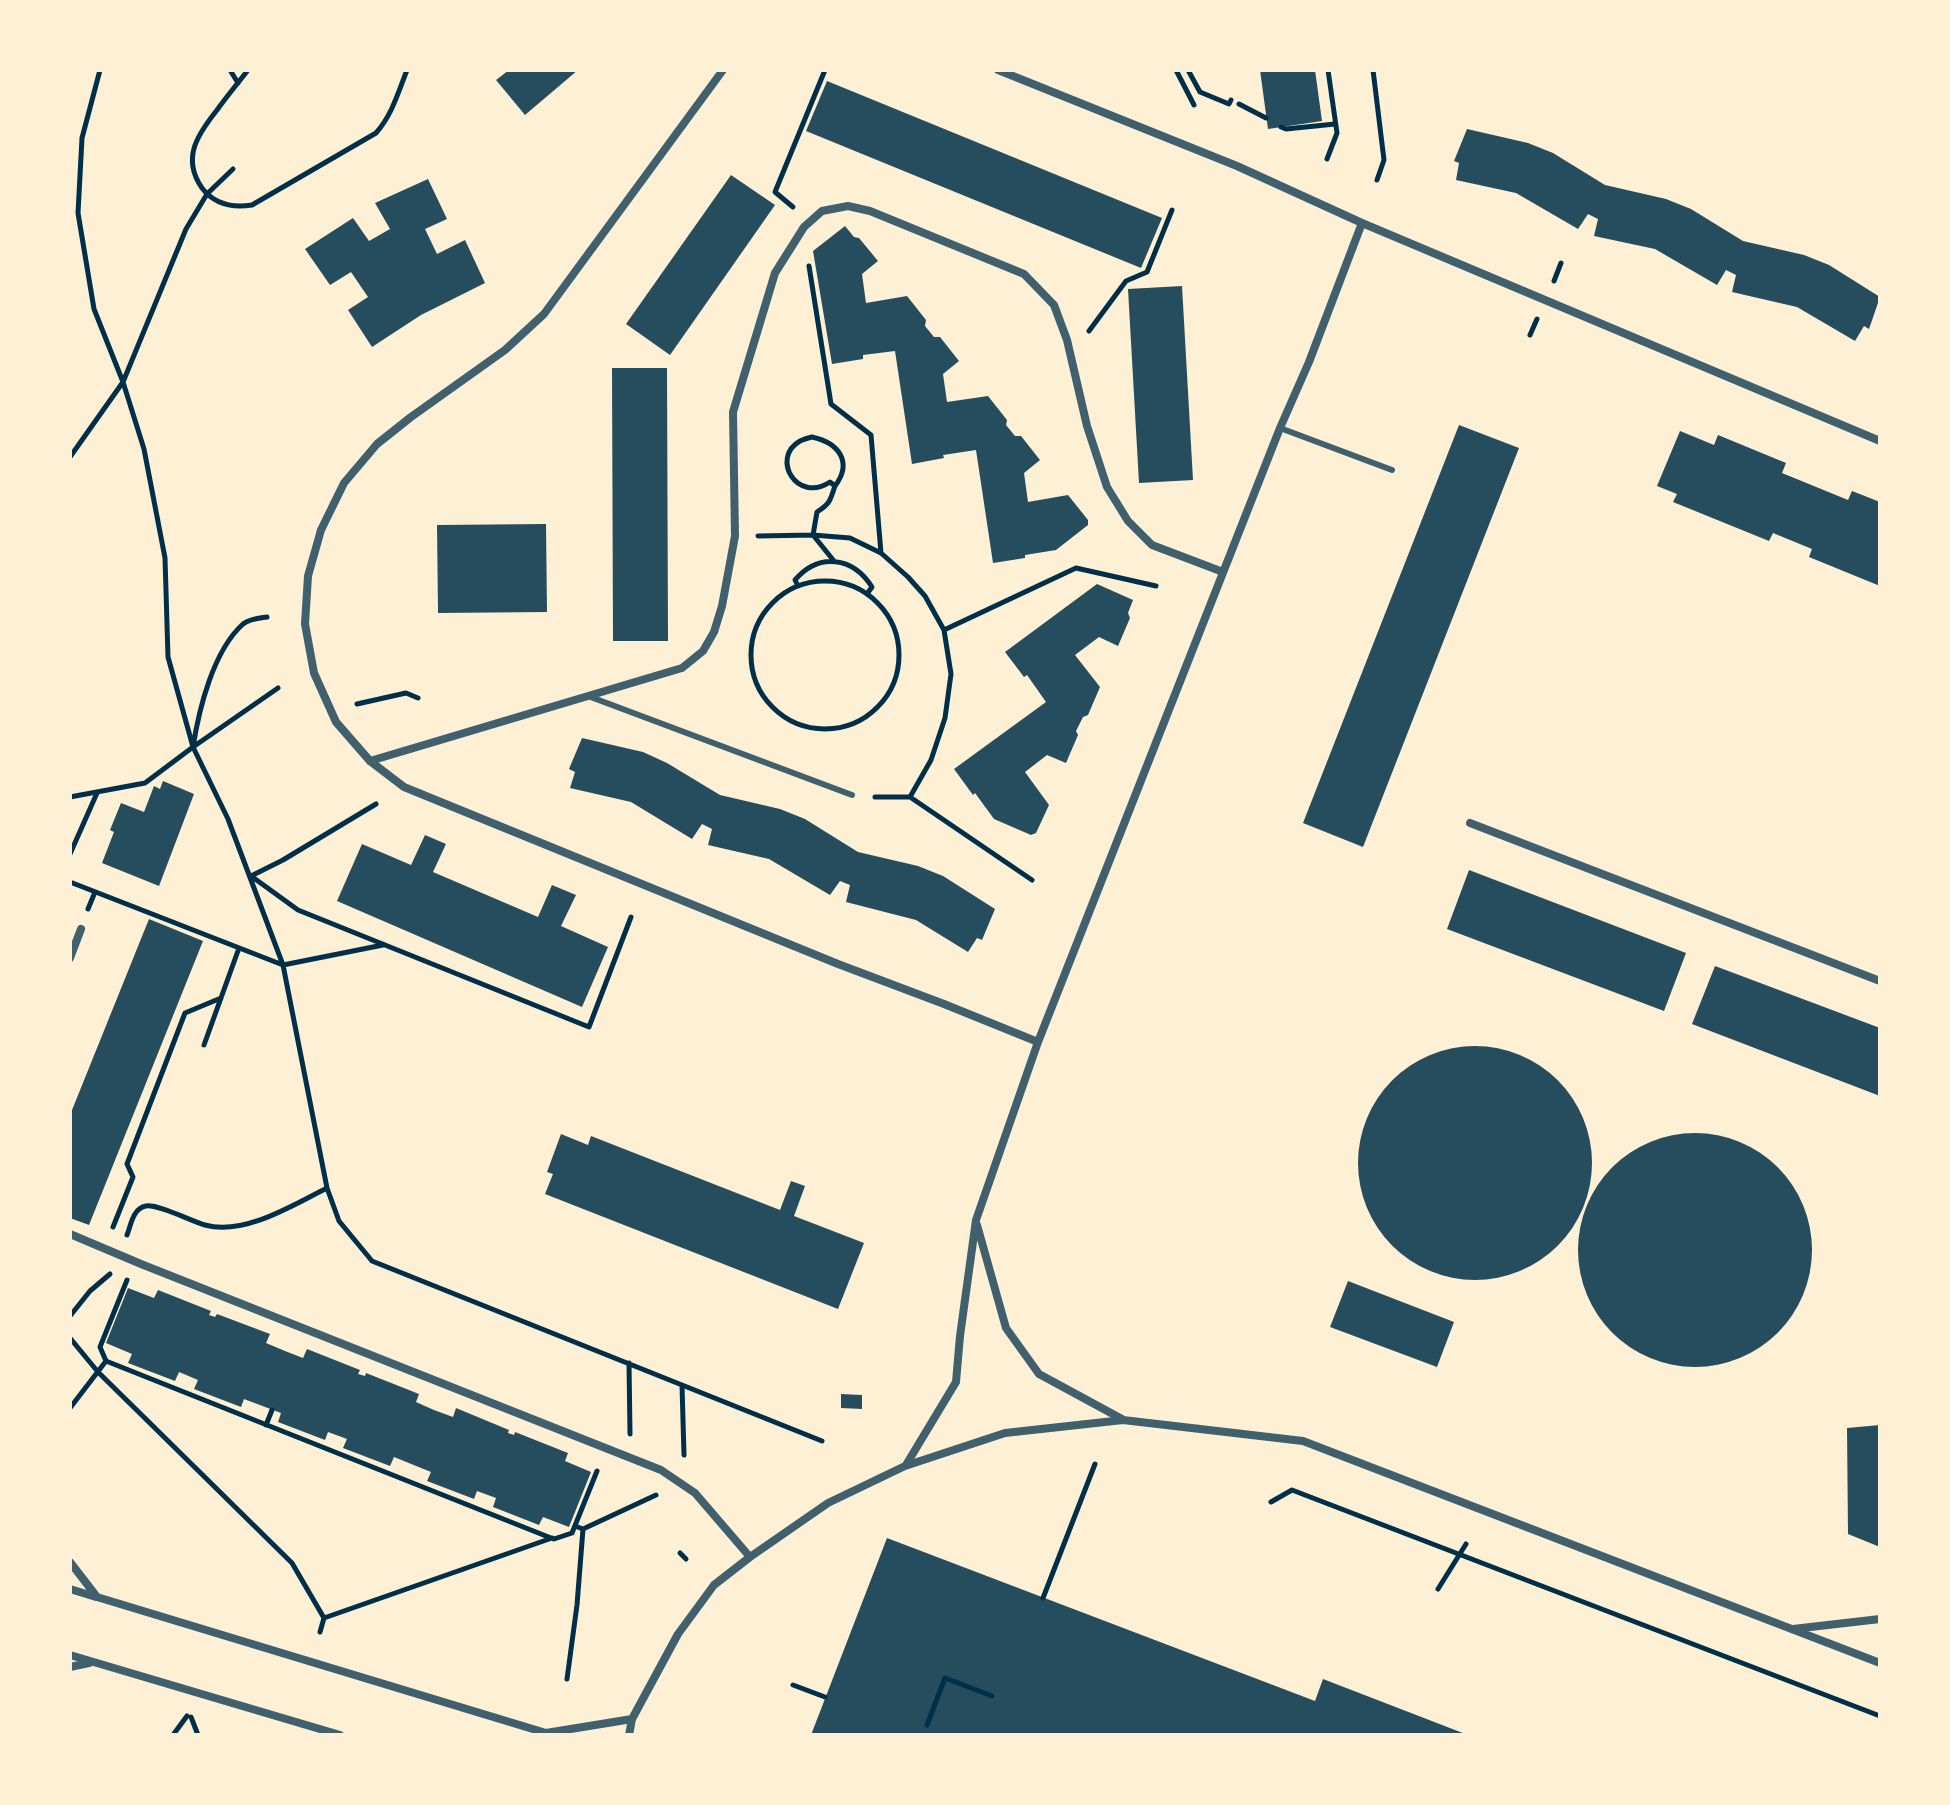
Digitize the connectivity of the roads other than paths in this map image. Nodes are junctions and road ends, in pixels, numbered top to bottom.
1 (723, 70) edge
2 (998, 70) edge
3 (1362, 223) junction
4 (1280, 428) junction
5 (1880, 441) edge
6 (1392, 470) dead end
7 (1223, 572) junction
8 (588, 696) junction
9 (370, 761) junction
10 (852, 795) dead end
11 (1470, 823) dead end
12 (81, 929) dead end
13 (70, 958) edge
14 (1880, 981) edge
15 (1038, 1042) junction
16 (976, 1220) junction
17 (70, 1234) edge
18 (1123, 1420) junction
19 (905, 1466) junction
20 (750, 1557) junction
21 (70, 1562) edge
22 (70, 1589) edge
23 (97, 1597) junction
24 (1880, 1619) edge
25 (1792, 1629) junction
26 (70, 1655) edge
27 (92, 1663) junction
28 (1880, 1663) edge
29 (70, 1667) edge
30 (632, 1719) junction
31 (340, 1735) edge
32 (629, 1735) edge

1 - 9 street
2 - 3 street
3 - 4 street
3 - 5 street
4 - 6 lane
4 - 7 street
7 - 8 street
7 - 15 street
8 - 9 street
8 - 10 lane
9 - 15 street
11 - 14 street
12 - 13 street
15 - 16 street
16 - 18 street
16 - 19 street
17 - 20 street
18 - 19 street
18 - 25 street
19 - 20 street
20 - 30 street
21 - 23 street
22 - 23 street
23 - 30 street
24 - 25 street
25 - 28 street
26 - 27 street
27 - 29 street
27 - 31 street
30 - 32 street

